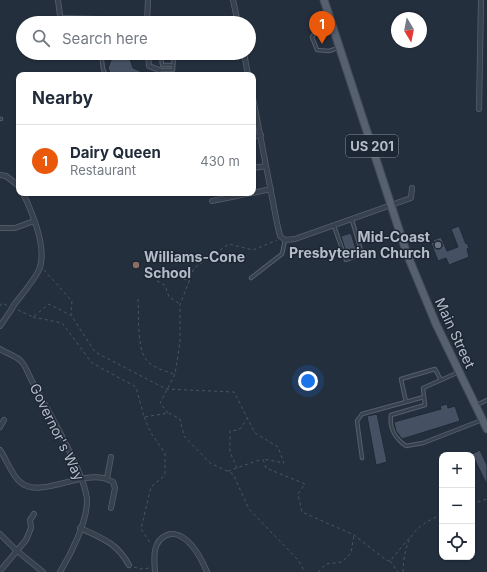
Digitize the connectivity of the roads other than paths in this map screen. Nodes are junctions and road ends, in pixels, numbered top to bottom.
1 (58, 0) edge
2 (148, 0) edge
3 (233, 0) edge
4 (324, 0) edge
5 (482, 0) edge
6 (60, 16) edge
7 (147, 16) edge
8 (236, 16) edge
9 (333, 27) junction
10 (340, 48) junction
11 (102, 60) edge
12 (149, 60) edge
13 (162, 60) edge
14 (173, 60) edge
15 (245, 60) edge
16 (173, 65) junction
17 (160, 70) joint
18 (173, 70) joint
19 (104, 72) edge
20 (247, 72) edge
21 (479, 109) dead end
22 (256, 112) edge
23 (261, 135) junction
24 (256, 136) edge
25 (266, 166) junction
26 (256, 168) edge
27 (0, 175) edge
28 (16, 184) edge
29 (412, 188) dead end
30 (271, 189) junction
31 (256, 192) edge
32 (24, 196) edge
33 (237, 196) edge
34 (212, 201) dead end
35 (390, 206) junction
36 (352, 220) junction
37 (34, 221) junction
38 (334, 226) junction
39 (0, 228) edge
40 (285, 240) junction
41 (251, 278) dead end
42 (0, 326) edge
43 (0, 349) edge
44 (458, 372) junction
45 (441, 380) junction
46 (424, 397) junction
47 (487, 400) edge
48 (406, 402) junction
49 (476, 406) junction
50 (4, 420) dead end
51 (485, 424) edge
52 (0, 427) edge
53 (0, 450) edge
54 (111, 457) dead end
55 (362, 458) dead end
56 (81, 478) junction
57 (107, 478) junction
58 (111, 508) dead end
59 (34, 514) dead end
60 (80, 528) junction
61 (0, 534) edge
62 (16, 550) junction
63 (129, 565) road end
64 (155, 570) edge
65 (0, 571) edge
66 (43, 572) edge
67 (60, 572) edge
68 (207, 572) edge

1 - 6 street
2 - 7 street
3 - 8 street
4 - 9 main road, US 201
5 - 21 street
9 - 10 main road, US 201
9 - 10 lane
10 - 35 main road, US 201
11 - 19 lane
12 - 17 street
13 - 16 lane
14 - 16 lane
15 - 20 street
16 - 18 lane
17 - 18 lane
22 - 23 street
23 - 24 street
23 - 25 street
25 - 26 street
25 - 30 street
27 - 28 street
29 - 35 street
30 - 31 street
30 - 40 street
32 - 37 street
33 - 34 street
35 - 36 street
35 - 44 main road, Main Street / US 201
36 - 38 street
36 - 38 lane
37 - 39 street
37 - 42 street
38 - 40 street
40 - 41 lane
43 - 56 street, Governor's Way
44 - 45 lane
44 - 49 main road, Main Street / US 201
45 - 46 lane
45 - 48 lane
46 - 48 lane
46 - 51 lane
47 - 49 lane
48 - 55 lane
49 - 51 main road, Main Street / US 201
50 - 52 street
53 - 56 street
54 - 57 street
56 - 57 street
56 - 60 street, Governor's Way
57 - 58 street
59 - 62 street
60 - 63 street
60 - 67 street, Governor's Way
61 - 62 street
62 - 65 street
62 - 66 street
64 - 68 street

